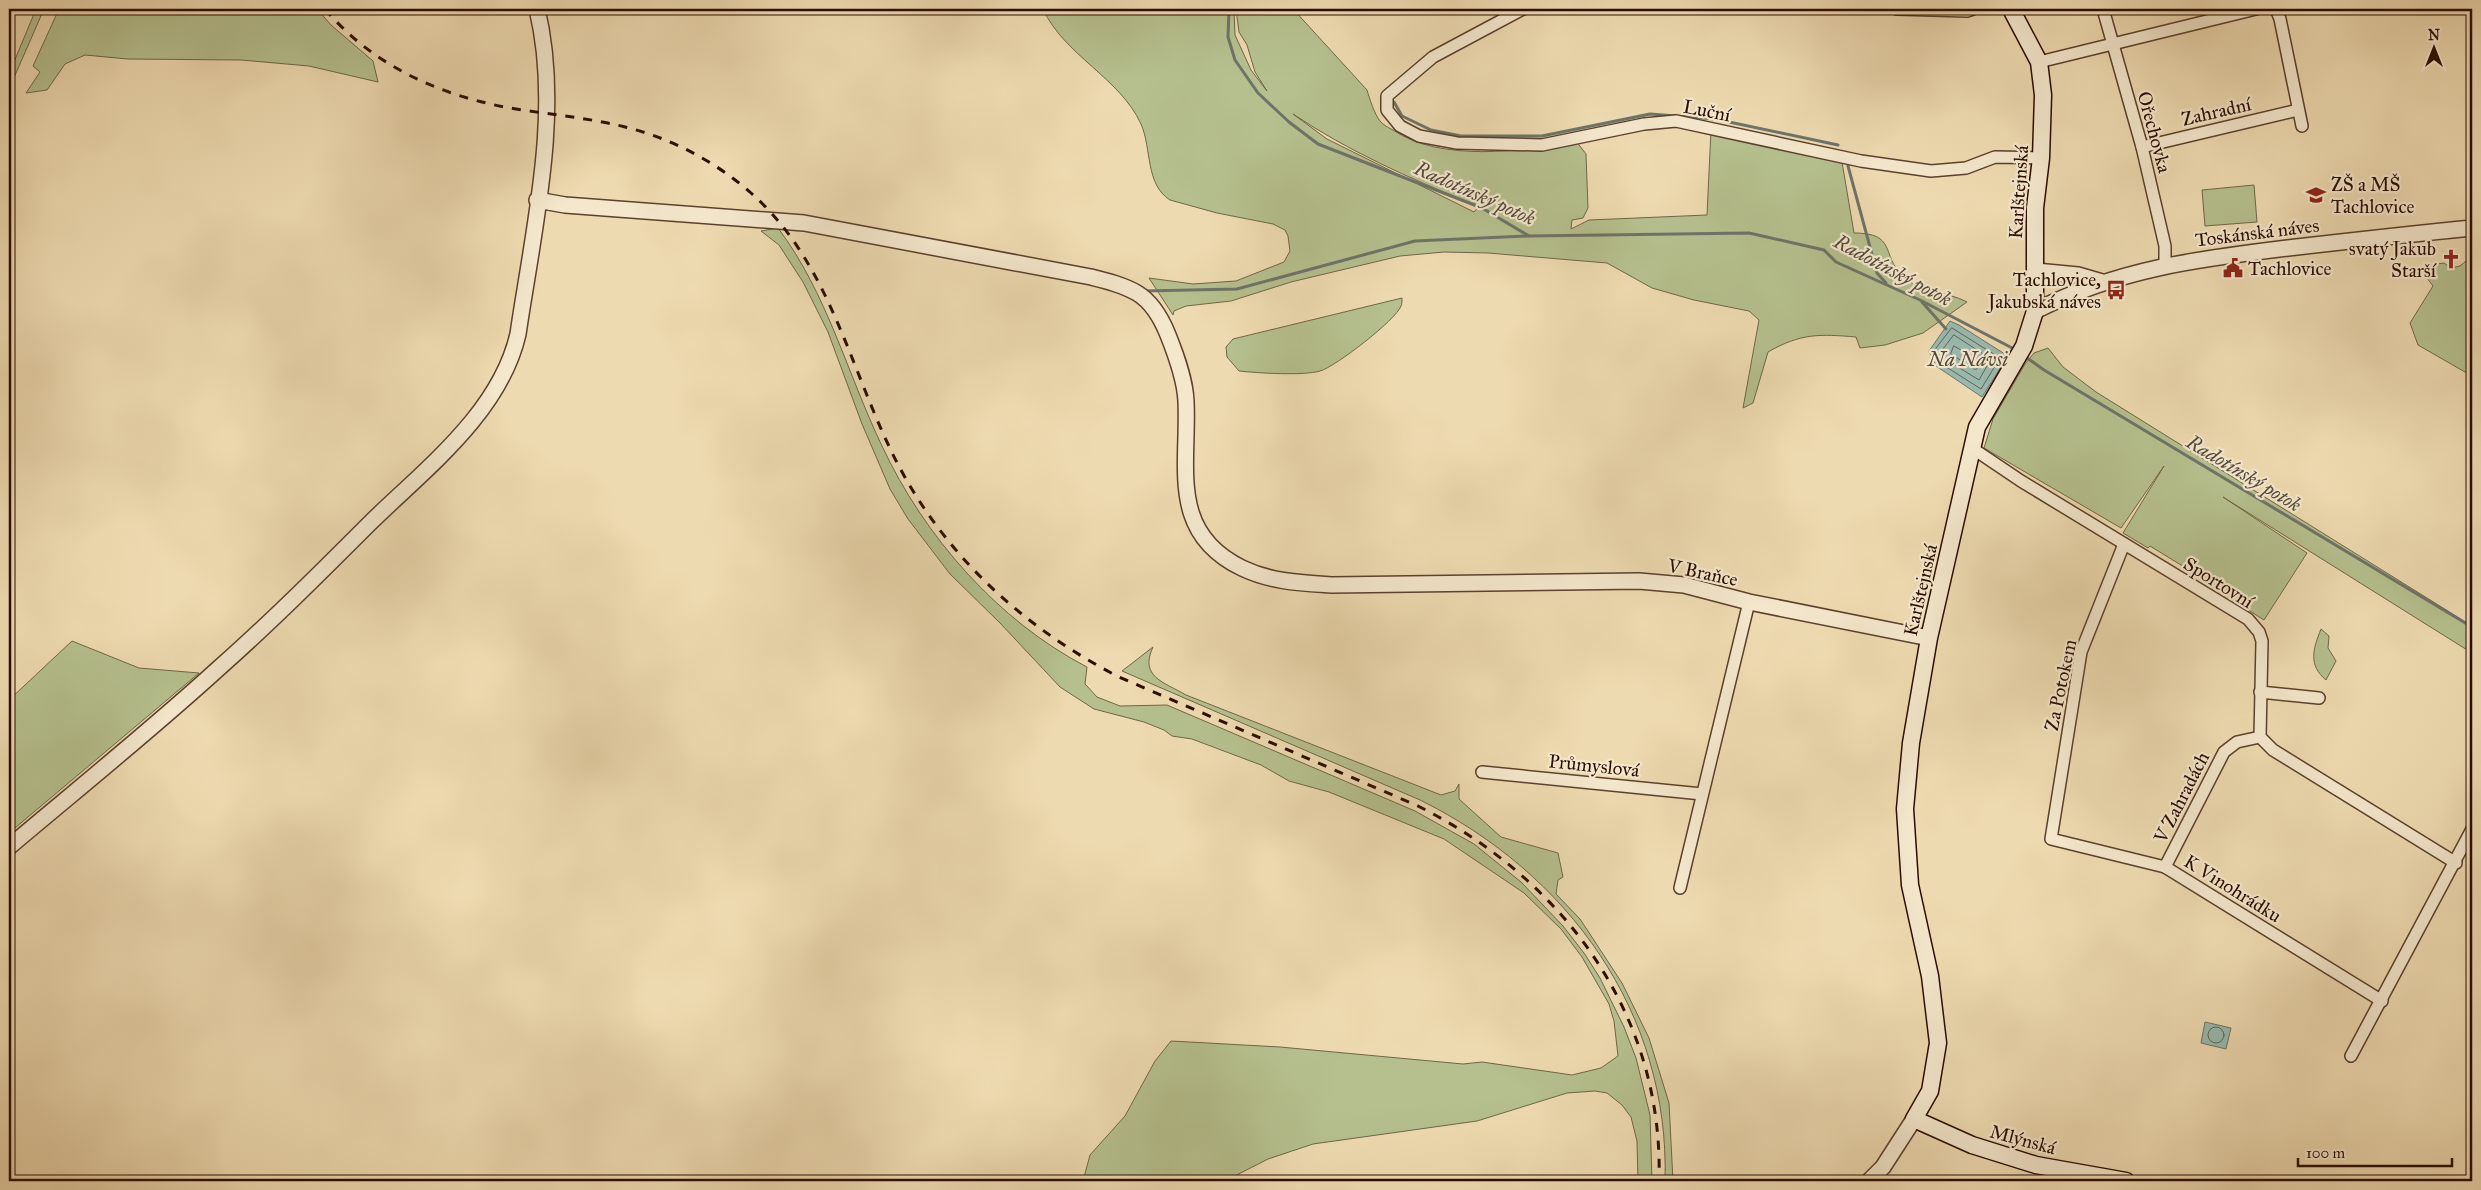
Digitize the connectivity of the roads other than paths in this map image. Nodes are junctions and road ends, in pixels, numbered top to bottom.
1 (537, 9) edge
2 (1523, 9) edge
3 (1896, 9) edge
4 (1973, 9) edge
5 (2011, 9) edge
6 (2103, 9) edge
7 (2256, 9) edge
8 (2276, 9) edge
9 (2210, 14) edge
10 (2112, 44) junction
11 (2039, 62) junction
12 (2298, 110) junction
13 (2302, 126) dead end
14 (2142, 147) junction
15 (2041, 158) junction
16 (538, 200) junction
17 (2472, 228) edge
18 (2166, 265) junction
19 (2036, 271) junction
20 (2102, 282) junction
21 (2035, 311) junction
22 (1972, 448) junction
23 (2124, 544) junction
24 (1749, 602) junction
25 (1929, 638) junction
26 (2260, 692) junction
27 (2319, 698) dead end
28 (2260, 737) junction
29 (1482, 772) dead end
30 (1702, 794) junction
31 (2472, 829) edge
32 (2051, 839) joint
33 (9, 847) edge
34 (2456, 863) junction
35 (2164, 867) junction
36 (1680, 888) dead end
37 (2382, 1001) junction
38 (2351, 1056) dead end
39 (1914, 1119) junction
40 (1881, 1174) edge
41 (1869, 1181) edge
42 (2126, 1181) edge

1 - 16 street
2 - 15 street, Luční
3 - 4 street
5 - 11 main road, Karlštejnská
6 - 10 street, Ořechovka
7 - 9 street
8 - 12 street
9 - 10 street
10 - 11 street
10 - 14 street, Ořechovka
11 - 15 main road, Karlštejnská
12 - 13 street
12 - 14 street, Zahradní
14 - 18 street, Ořechovka
15 - 19 main road, Karlštejnská
16 - 24 street, V Braňce
16 - 33 street
17 - 18 street, Toskánská náves
18 - 20 street, Toskánská náves
19 - 20 street
19 - 21 main road, Karlštejnská
20 - 21 street, Toskánská náves
21 - 22 main road, Karlštejnská
22 - 23 street, Sportovní
22 - 25 main road, Karlštejnská
23 - 26 street, Sportovní
23 - 32 street, Za Potokem
24 - 25 street, V Braňce
24 - 30 street
25 - 39 main road, Karlštejnská
26 - 27 street
26 - 28 street, Sportovní
28 - 34 street
28 - 35 street, V Zahradách
29 - 30 street, Průmyslová
30 - 36 street
31 - 34 street
32 - 35 street, K Vinohrádku
34 - 37 street
35 - 37 street, K Vinohrádku
37 - 38 street
39 - 40 street, Karlštejnská
39 - 42 main road, Mlýnská
40 - 41 street, Karlštejnská

